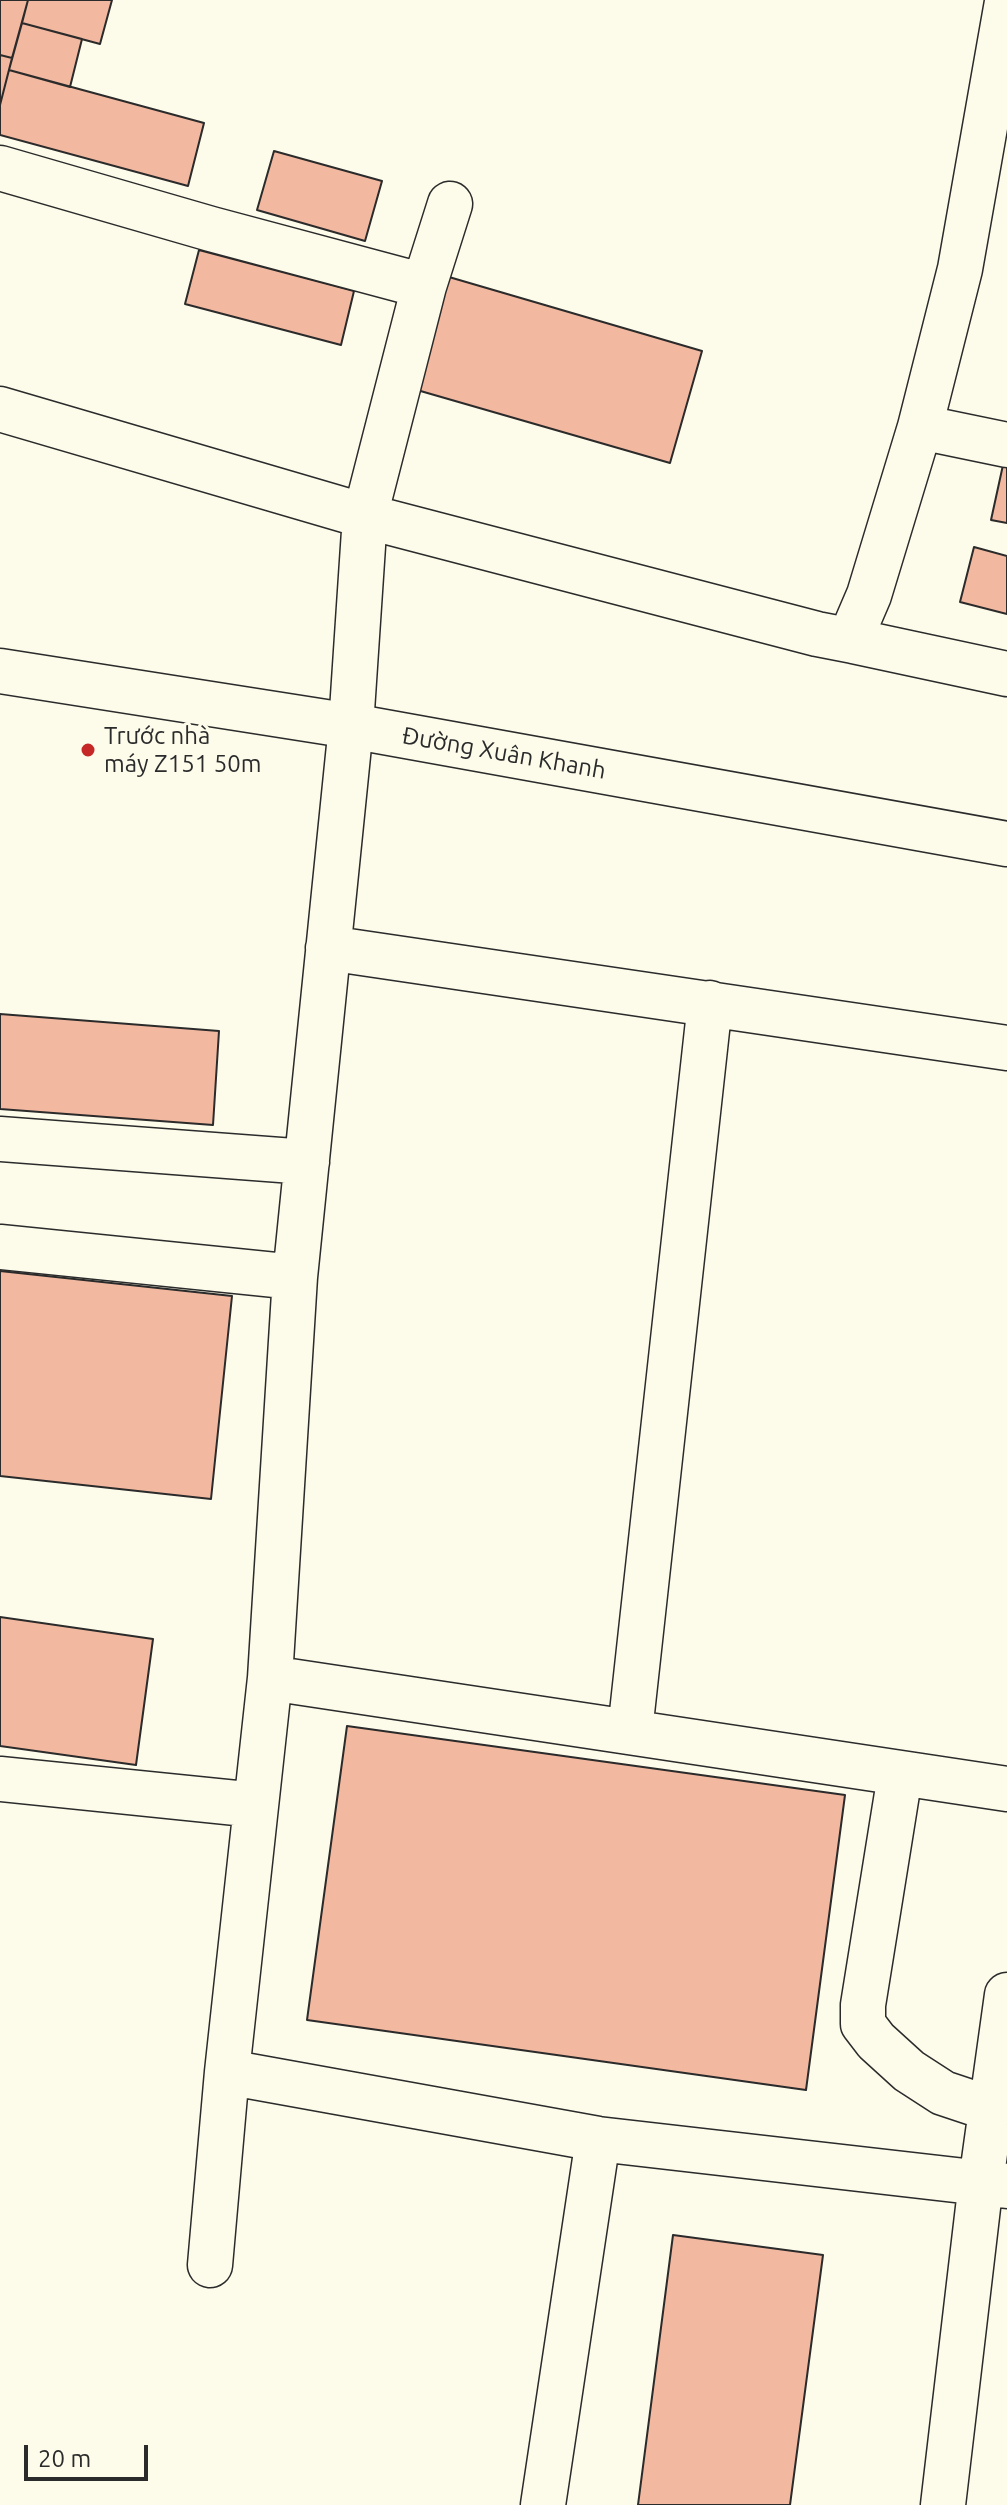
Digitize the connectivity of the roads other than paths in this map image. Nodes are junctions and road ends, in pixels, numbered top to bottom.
1 (1007, 2) edge
2 (0, 168) edge
3 (450, 204) dead end
4 (424, 286) junction
5 (0, 409) edge
6 (920, 427) junction
7 (1007, 445) edge
8 (365, 516) junction
9 (853, 641) junction
10 (0, 671) edge
11 (1007, 674) edge
12 (351, 726) junction
13 (1007, 844) edge
14 (328, 948) junction
15 (710, 1003) junction
16 (1007, 1048) edge
17 (0, 1139) edge
18 (307, 1162) junction
19 (0, 1247) edge
20 (295, 1277) junction
21 (270, 1678) junction
22 (630, 1731) junction
23 (900, 1775) junction
24 (0, 1779) edge
25 (1007, 1789) edge
26 (256, 1805) junction
27 (1007, 1995) edge
28 (227, 2072) junction
29 (991, 2109) junction
30 (598, 2139) junction
31 (994, 2184) edge
32 (210, 2265) dead end
33 (543, 2505) edge
34 (943, 2505) edge

1 - 6 main road
2 - 4 main road
3 - 4 main road
4 - 8 main road
5 - 8 main road
6 - 7 main road
6 - 9 main road
8 - 9 main road
8 - 12 main road
9 - 11 main road
10 - 12 main road, Đường Xuân Khanh
12 - 13 main road, Đường Xuân Khanh
12 - 14 main road
14 - 15 main road
14 - 18 main road
15 - 16 main road
15 - 22 main road
17 - 18 main road
18 - 20 main road
19 - 20 main road
20 - 21 main road
21 - 22 main road
21 - 26 main road
22 - 23 main road
23 - 25 main road
23 - 29 main road
24 - 26 main road
26 - 28 main road
27 - 29 main road
28 - 30 main road
28 - 32 main road
29 - 31 main road
30 - 31 main road
30 - 33 main road
31 - 34 main road

